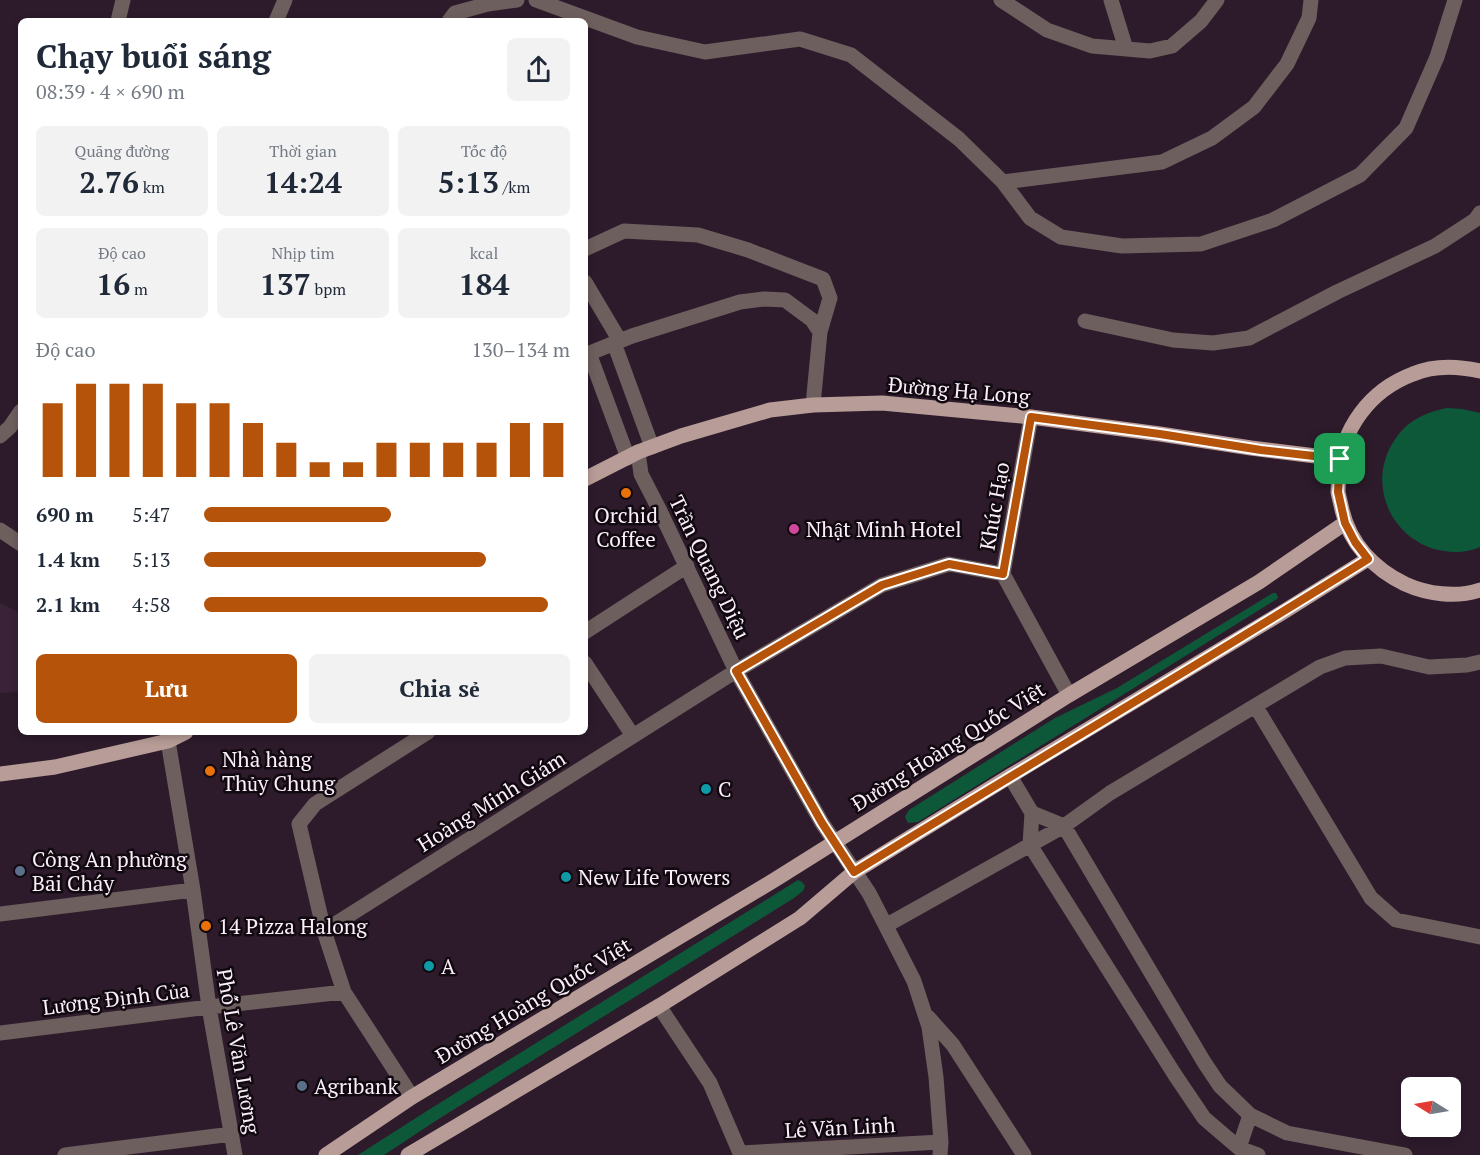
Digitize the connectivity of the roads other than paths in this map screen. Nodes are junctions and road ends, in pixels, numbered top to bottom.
1 (123, 0) edge
2 (285, 0) edge
3 (517, 0) edge
4 (536, 0) edge
5 (1001, 0) edge
6 (1111, 0) edge
7 (1217, 0) edge
8 (1311, 0) edge
9 (1446, 0) edge
10 (1455, 0) edge
11 (119, 18) edge
12 (277, 18) edge
13 (452, 18) edge
14 (585, 18) edge
15 (588, 19) edge
16 (1126, 49) junction
17 (1437, 57) junction
18 (1003, 182) junction
19 (1480, 213) edge
20 (588, 248) edge
21 (588, 288) edge
22 (1085, 321) dead end
23 (820, 332) junction
24 (617, 342) junction
25 (588, 354) edge
26 (588, 356) edge
27 (1480, 371) edge
28 (813, 405) junction
29 (18, 417) edge
30 (1031, 417) junction
31 (10, 433) edge
32 (639, 452) junction
33 (1340, 459) junction
34 (588, 478) edge
35 (1345, 523) junction
36 (0, 530) edge
37 (18, 542) edge
38 (1368, 559) junction
39 (687, 566) junction
40 (1003, 574) junction
41 (1480, 590) edge
42 (588, 630) edge
43 (1480, 662) edge
44 (588, 668) edge
45 (736, 671) junction
46 (1069, 695) junction
47 (1256, 706) junction
48 (180, 735) edge
49 (423, 735) edge
50 (633, 735) junction
51 (168, 741) junction
52 (0, 774) edge
53 (1010, 777) junction
54 (1032, 813) junction
55 (1064, 826) junction
56 (835, 842) junction
57 (1030, 845) junction
58 (854, 872) junction
59 (193, 890) junction
60 (0, 914) edge
61 (887, 925) junction
62 (324, 931) junction
63 (1480, 937) edge
64 (344, 992) junction
65 (659, 1006) junction
66 (209, 1007) junction
67 (925, 1013) junction
68 (0, 1033) edge
69 (412, 1097) junction
70 (1250, 1115) junction
71 (232, 1134) junction
72 (1239, 1148) junction
73 (941, 1149) edge
74 (740, 1154) edge
75 (65, 1155) edge
76 (235, 1155) edge
77 (326, 1155) edge
78 (408, 1155) edge
79 (1024, 1155) edge
80 (1258, 1155) edge
81 (1405, 1155) edge

1 - 11 street
2 - 12 street
3 - 13 street
4 - 14 street
5 - 16 street
6 - 16 street
7 - 16 street
8 - 18 street
9 - 17 street
10 - 17 street
15 - 18 street
17 - 18 street
19 - 22 street
20 - 23 street
21 - 24 street
23 - 24 street
23 - 28 street
24 - 25 street
24 - 32 street
26 - 32 street
27 - 33 main road
28 - 30 main road, Đường Hạ Long
28 - 32 main road, Đường Hạ Long
29 - 31 street
30 - 33 main road, Đường Hạ Long
30 - 40 street, Khúc Hạo
32 - 34 main road, Đường Hạ Long
32 - 39 street, Trần Quang Diệu
33 - 35 main road
35 - 38 main road
35 - 46 main road, Đường Hoàng Quốc Việt
36 - 37 street
38 - 41 main road
38 - 53 main road
39 - 42 street
39 - 45 street, Trần Quang Diệu
40 - 45 street, Hoàng Minh Giám
40 - 46 street, Khúc Hạo
43 - 47 street
44 - 50 street
45 - 50 street, Hoàng Minh Giám
45 - 56 street, Trần Quang Diệu
46 - 56 main road, Đường Hoàng Quốc Việt
47 - 55 street
47 - 63 street
48 - 51 main road
49 - 62 street
50 - 62 street, Hoàng Minh Giám
51 - 52 main road
51 - 59 street, Phố Lê Văn Lương
53 - 54 street
53 - 58 main road
54 - 55 street
54 - 57 street
55 - 57 street
55 - 70 street
56 - 58 street, Trần Quang Diệu
56 - 69 main road, Đường Hoàng Quốc Việt
57 - 61 street
57 - 72 street
58 - 61 street, Trần Quang Diệu
58 - 65 main road
59 - 60 street
59 - 66 street, Phố Lê Văn Lương
61 - 67 street, Trần Quang Diệu
62 - 64 street
64 - 66 street, Lương Định Của
64 - 69 street
65 - 74 street
65 - 78 main road
66 - 68 street, Lương Định Của
66 - 71 street, Phố Lê Văn Lương
67 - 73 street, Trần Quang Diệu
67 - 79 street
69 - 77 main road, Đường Hoàng Quốc Việt
70 - 72 street
70 - 81 street
71 - 75 street
71 - 76 street, Phố Lê Văn Lương
72 - 80 street
73 - 74 street, Lê Văn Linh

